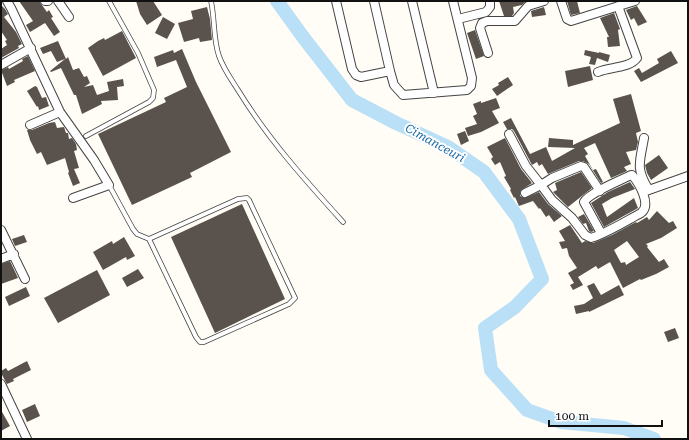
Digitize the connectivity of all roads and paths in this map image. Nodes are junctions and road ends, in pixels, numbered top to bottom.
1 (7, 1) edge
2 (58, 1) edge
3 (109, 1) edge
4 (211, 1) edge
5 (336, 1) edge
6 (374, 1) edge
7 (412, 1) edge
8 (453, 1) edge
9 (490, 1) edge
10 (544, 1) edge
11 (561, 1) edge
12 (635, 1) edge
13 (618, 6) junction
14 (69, 17) dead end
15 (458, 19) junction
16 (31, 48) junction
17 (488, 53) dead end
18 (1, 65) edge
19 (390, 71) junction
20 (598, 72) dead end
21 (434, 93) junction
22 (60, 112) junction
23 (30, 125) dead end
24 (509, 134) dead end
25 (86, 136) dead end
26 (644, 138) dead end
27 (688, 176) edge
28 (109, 185) junction
29 (541, 185) junction
30 (600, 191) junction
31 (646, 191) junction
32 (525, 193) dead end
33 (73, 198) dead end
34 (343, 222) dead end
35 (1, 230) edge
36 (601, 233) junction
37 (149, 238) junction
38 (14, 254) junction
39 (1, 259) edge
40 (25, 279) dead end
41 (1, 384) edge
42 (27, 439) edge

1 - 16 street
2 - 14 street
3 - 25 lane
4 - 34 lane
5 - 19 street
6 - 19 street
7 - 21 street
8 - 15 street
9 - 15 street
10 - 17 street
11 - 13 street
12 - 13 street
13 - 20 street
15 - 21 street
16 - 18 street
16 - 22 street
19 - 21 street
22 - 23 street
22 - 28 street
24 - 29 street
26 - 31 street
27 - 31 street
28 - 33 street
28 - 37 lane
29 - 30 street
29 - 32 street
29 - 36 street
30 - 31 street
30 - 36 street
31 - 36 street
35 - 38 street
37 - 37 lane
38 - 39 street
38 - 40 street
41 - 42 street

